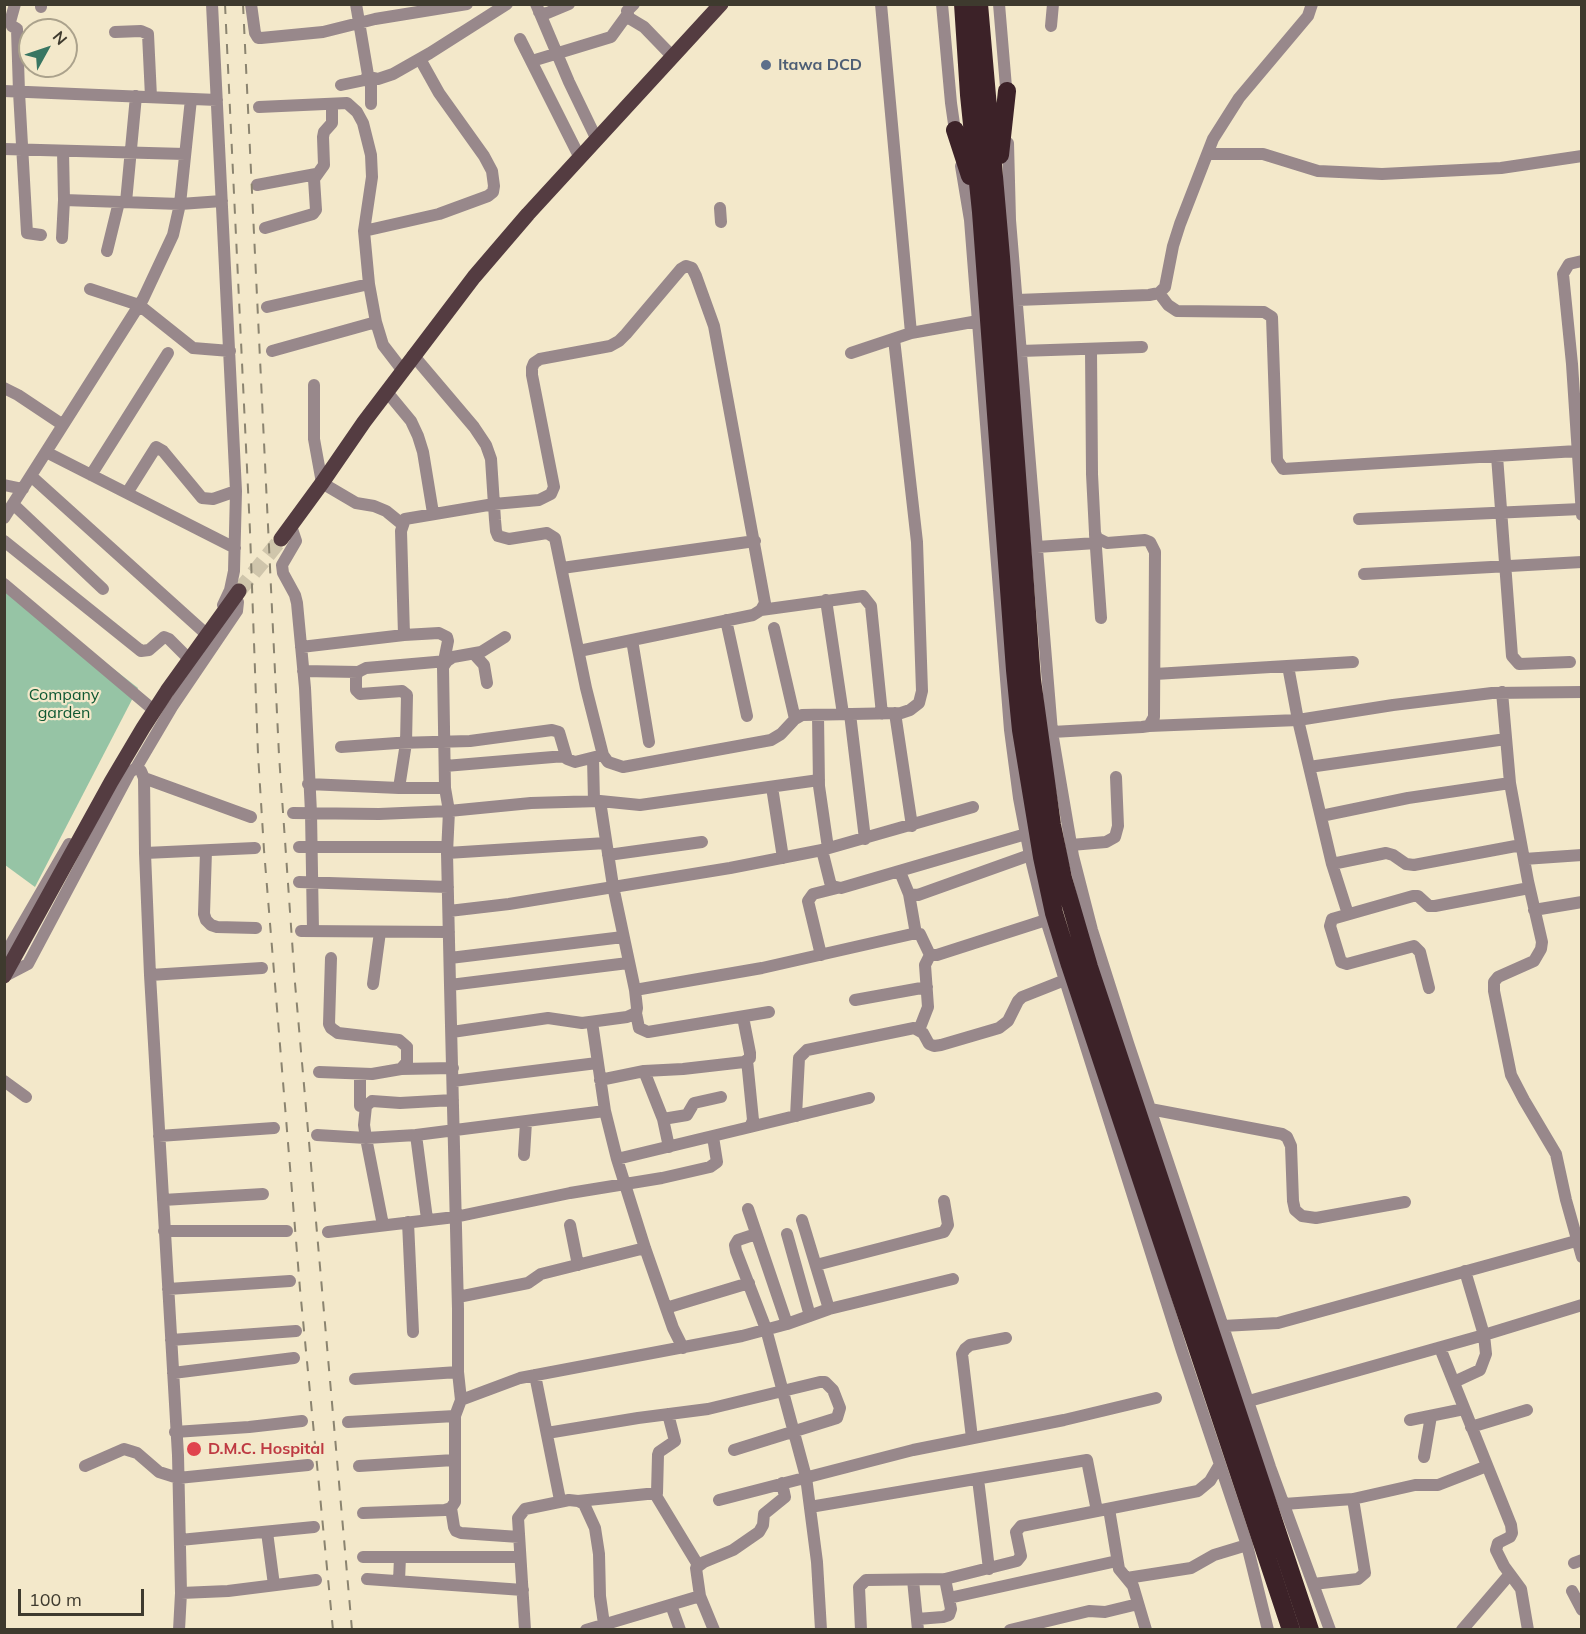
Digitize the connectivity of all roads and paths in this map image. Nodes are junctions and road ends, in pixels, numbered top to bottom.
1 (15, 4) edge
2 (212, 4) edge
3 (251, 4) edge
4 (356, 4) edge
5 (467, 4) edge
6 (507, 4) edge
7 (569, 4) edge
8 (721, 4) edge
9 (881, 4) edge
10 (942, 4) edge
11 (963, 4) edge
12 (979, 4) edge
13 (999, 4) edge
14 (1053, 4) edge
15 (1312, 4) edge
16 (481, 5) edge
17 (537, 8) edge
18 (627, 9) edge
19 (487, 17) junction
20 (360, 22) junction
21 (1051, 26) dead end
22 (115, 32) dead end
23 (520, 39) dead end
24 (557, 54) junction
25 (673, 57) junction
26 (420, 59) junction
27 (532, 61) junction
28 (368, 77) junction
29 (341, 85) dead end
30 (4, 91) edge
31 (1006, 91) junction
32 (18, 92) junction
33 (136, 96) junction
34 (151, 97) junction
35 (191, 99) junction
36 (217, 100) junction
37 (332, 104) junction
38 (371, 104) dead end
39 (259, 107) dead end
40 (955, 130) junction
41 (597, 140) junction
42 (4, 149) edge
43 (22, 149) junction
44 (63, 151) junction
45 (130, 153) junction
46 (185, 154) junction
47 (1208, 154) junction
48 (1581, 156) edge
49 (580, 158) junction
50 (1581, 161) edge
51 (316, 174) junction
52 (257, 185) dead end
53 (996, 195) junction
54 (64, 200) junction
55 (222, 201) junction
56 (122, 202) junction
57 (180, 204) junction
58 (720, 208) dead end
59 (981, 212) junction
60 (721, 222) dead end
61 (265, 228) dead end
62 (364, 231) junction
63 (41, 235) dead end
64 (62, 238) dead end
65 (107, 251) dead end
66 (1581, 261) edge
67 (369, 284) junction
68 (90, 289) dead end
69 (1159, 293) junction
70 (1017, 300) junction
71 (139, 305) junction
72 (267, 308) dead end
73 (978, 321) junction
74 (376, 322) junction
75 (912, 333) junction
76 (894, 339) junction
77 (1142, 347) dead end
78 (1090, 350) junction
79 (230, 351) junction
80 (272, 351) dead end
81 (1020, 351) junction
82 (168, 353) dead end
83 (851, 353) dead end
84 (413, 356) junction
85 (403, 370) junction
86 (315, 385) dead end
87 (4, 388) edge
88 (387, 392) junction
89 (63, 425) junction
90 (1577, 451) junction
91 (46, 452) junction
92 (1497, 456) junction
93 (91, 475) junction
94 (31, 476) junction
95 (322, 483) junction
96 (4, 485) edge
97 (23, 489) junction
98 (236, 491) junction
99 (127, 493) junction
100 (13, 504) junction
101 (494, 504) junction
102 (1581, 509) edge
103 (433, 513) junction
104 (1502, 513) junction
105 (1581, 515) edge
106 (4, 518) edge
107 (1359, 519) dead end
108 (402, 524) junction
109 (291, 526) junction
110 (1095, 538) junction
111 (281, 540) tunnel mouth
112 (4, 541) edge
113 (755, 541) junction
114 (1037, 546) junction
115 (235, 548) junction
116 (1581, 562) edge
117 (1505, 567) junction
118 (562, 568) junction
119 (1364, 574) dead end
120 (4, 584) edge
121 (103, 589) dead end
122 (237, 594) joint
123 (826, 600) junction
124 (761, 610) junction
125 (1101, 618) dead end
126 (726, 620) junction
127 (774, 628) dead end
128 (204, 633) junction
129 (404, 634) junction
130 (505, 637) dead end
131 (632, 640) junction
132 (301, 647) junction
133 (579, 651) junction
134 (474, 654) junction
135 (187, 657) junction
136 (445, 661) junction
137 (1353, 662) dead end
138 (1570, 662) dead end
139 (1288, 666) junction
140 (303, 671) junction
141 (358, 672) junction
142 (1155, 674) junction
143 (487, 683) dead end
144 (1502, 692) junction
145 (1581, 692) edge
146 (150, 707) junction
147 (889, 713) junction
148 (847, 714) junction
149 (818, 715) junction
150 (747, 716) dead end
151 (795, 719) junction
152 (1298, 720) junction
153 (1149, 726) junction
154 (1052, 732) junction
155 (1506, 739) junction
156 (649, 742) dead end
157 (406, 743) junction
158 (445, 743) junction
159 (341, 747) dead end
160 (565, 756) junction
161 (598, 757) junction
162 (445, 766) junction
163 (1309, 767) junction
164 (136, 768) junction
165 (1116, 777) dead end
166 (144, 778) junction
167 (819, 780) junction
168 (1510, 783) junction
169 (308, 784) junction
170 (772, 787) junction
171 (399, 788) junction
172 (445, 788) junction
173 (597, 801) junction
174 (973, 807) dead end
175 (449, 811) junction
176 (293, 813) dead end
177 (311, 813) junction
178 (1321, 816) junction
179 (251, 817) dead end
180 (912, 826) junction
181 (1026, 834) junction
182 (865, 839) junction
183 (702, 842) dead end
184 (606, 843) junction
185 (312, 845) junction
186 (1071, 845) junction
187 (1521, 845) junction
188 (299, 847) dead end
189 (255, 848) dead end
190 (825, 849) junction
191 (447, 850) junction
192 (206, 851) junction
193 (145, 853) junction
194 (608, 855) junction
195 (1030, 855) junction
196 (1581, 855) edge
197 (783, 858) junction
198 (1524, 860) junction
199 (1332, 864) junction
200 (900, 872) junction
201 (306, 883) junction
202 (613, 886) junction
203 (448, 887) junction
204 (837, 888) junction
205 (1529, 888) junction
206 (909, 894) junction
207 (1581, 902) edge
208 (1534, 910) junction
209 (448, 911) junction
210 (1348, 914) junction
211 (1046, 920) junction
212 (256, 928) dead end
213 (380, 932) junction
214 (449, 932) junction
215 (916, 934) junction
216 (623, 937) junction
217 (821, 955) junction
218 (930, 955) junction
219 (331, 958) dead end
220 (450, 958) junction
221 (627, 963) junction
222 (262, 968) dead end
223 (150, 975) junction
224 (5, 976) edge
225 (1065, 980) junction
226 (373, 984) dead end
227 (450, 985) junction
228 (927, 987) junction
229 (1429, 988) dead end
230 (634, 990) junction
231 (855, 1000) dead end
232 (769, 1012) dead end
233 (636, 1013) junction
234 (743, 1017) junction
235 (592, 1022) junction
236 (919, 1030) junction
237 (452, 1032) junction
238 (747, 1060) junction
239 (597, 1064) junction
240 (401, 1069) junction
241 (644, 1071) junction
242 (319, 1072) dead end
243 (360, 1074) junction
244 (453, 1074) junction
245 (600, 1080) junction
246 (4, 1081) edge
247 (26, 1097) dead end
248 (721, 1097) dead end
249 (869, 1098) dead end
250 (453, 1100) junction
251 (360, 1106) dead end
252 (1150, 1109) junction
253 (605, 1111) junction
254 (796, 1116) junction
255 (663, 1119) junction
256 (526, 1122) junction
257 (750, 1127) junction
258 (274, 1128) dead end
259 (454, 1130) junction
260 (318, 1135) dead end
261 (416, 1135) junction
262 (159, 1136) junction
263 (714, 1137) junction
264 (366, 1138) junction
265 (669, 1147) junction
266 (524, 1155) dead end
267 (617, 1159) junction
268 (625, 1183) junction
269 (263, 1194) dead end
270 (163, 1200) junction
271 (944, 1201) dead end
272 (1405, 1202) dead end
273 (748, 1209) dead end
274 (455, 1217) junction
275 (427, 1219) junction
276 (802, 1220) dead end
277 (408, 1222) junction
278 (383, 1225) junction
279 (570, 1225) dead end
280 (164, 1231) junction
281 (287, 1231) dead end
282 (328, 1232) dead end
283 (756, 1234) junction
284 (787, 1234) dead end
285 (1576, 1241) junction
286 (645, 1248) junction
287 (1581, 1257) edge
288 (578, 1265) junction
289 (816, 1265) junction
290 (1465, 1270) junction
291 (953, 1279) dead end
292 (290, 1281) dead end
293 (748, 1283) junction
294 (168, 1289) junction
295 (458, 1297) junction
296 (1581, 1305) edge
297 (666, 1308) junction
298 (829, 1309) junction
299 (810, 1316) junction
300 (787, 1324) junction
301 (1223, 1326) junction
302 (766, 1329) junction
303 (296, 1331) dead end
304 (413, 1332) dead end
305 (1484, 1335) junction
306 (1006, 1338) dead end
307 (171, 1340) junction
308 (683, 1348) junction
309 (1440, 1348) junction
310 (294, 1358) dead end
311 (458, 1372) junction
312 (173, 1373) junction
313 (535, 1375) junction
314 (355, 1379) dead end
315 (1454, 1382) junction
316 (784, 1392) junction
317 (1156, 1398) dead end
318 (461, 1400) junction
319 (1248, 1401) junction
320 (1464, 1409) junction
321 (1527, 1410) dead end
322 (668, 1414) junction
323 (455, 1416) junction
324 (1431, 1416) junction
325 (1410, 1420) dead end
326 (302, 1421) dead end
327 (348, 1422) dead end
328 (1471, 1427) junction
329 (795, 1431) junction
330 (175, 1432) junction
331 (547, 1433) junction
332 (972, 1438) junction
333 (734, 1450) dead end
334 (1424, 1457) dead end
335 (454, 1460) junction
336 (1220, 1464) junction
337 (85, 1466) dead end
338 (308, 1466) dead end
339 (358, 1466) dead end
340 (1487, 1466) junction
341 (806, 1477) junction
342 (178, 1478) junction
343 (978, 1479) junction
344 (782, 1483) junction
345 (655, 1494) junction
346 (1353, 1499) junction
347 (560, 1500) junction
348 (719, 1500) dead end
349 (578, 1501) junction
350 (1284, 1504) junction
351 (810, 1507) junction
352 (451, 1508) junction
353 (1103, 1510) junction
354 (363, 1513) dead end
355 (314, 1527) dead end
356 (267, 1532) junction
357 (519, 1537) junction
358 (180, 1540) junction
359 (1247, 1545) junction
360 (363, 1557) dead end
361 (400, 1557) junction
362 (520, 1557) junction
363 (1117, 1561) junction
364 (698, 1565) junction
365 (989, 1569) junction
366 (1510, 1574) junction
367 (1127, 1578) junction
368 (367, 1579) dead end
369 (945, 1579) junction
370 (316, 1580) dead end
371 (913, 1580) junction
372 (399, 1581) junction
373 (1313, 1584) junction
374 (274, 1585) junction
375 (523, 1590) junction
376 (1572, 1591) dead end
377 (181, 1593) junction
378 (700, 1596) junction
379 (949, 1598) junction
380 (1138, 1604) junction
381 (671, 1605) junction
382 (1581, 1610) edge
383 (604, 1624) junction
384 (917, 1624) edge
385 (1050, 1625) edge
386 (1263, 1628) edge
387 (179, 1629) edge
388 (525, 1629) edge
389 (586, 1629) edge
390 (680, 1629) edge
391 (714, 1629) edge
392 (821, 1629) edge
393 (861, 1629) edge
394 (1010, 1629) edge
395 (1146, 1629) edge
396 (1291, 1629) edge
397 (1310, 1629) edge
398 (1330, 1629) edge
399 (1462, 1629) edge
400 (1528, 1629) edge

1 - 32 street
2 - 36 street
3 - 20 street
4 - 20 street
5 - 20 street
6 - 19 street
7 - 17 street
8 - 25 main road
9 - 75 street
10 - 40 street
11 - 59 highway
12 - 53 highway
13 - 31 street
14 - 21 street
15 - 47 street
16 - 19 street
17 - 24 street
18 - 24 street
18 - 25 street
19 - 26 street
20 - 28 street
22 - 34 street
23 - 27 street
24 - 27 street
24 - 41 street
25 - 41 main road
26 - 28 street
26 - 62 street
27 - 49 street
28 - 29 street
28 - 38 street
30 - 32 street
31 - 53 highway
31 - 70 street
32 - 33 street
32 - 43 street
33 - 34 street
33 - 45 street
34 - 35 street
35 - 36 street
35 - 46 street
36 - 55 street
37 - 39 street
37 - 51 street
37 - 62 street
40 - 59 highway
40 - 73 street
41 - 49 main road
42 - 43 street
43 - 44 street
43 - 63 street
44 - 45 street
44 - 54 street
45 - 46 street
45 - 56 street
46 - 57 street
47 - 48 street
47 - 69 street
48 - 50 street
49 - 84 main road
51 - 52 street
51 - 61 street
53 - 397 highway
54 - 56 street
54 - 64 street
55 - 57 street
55 - 79 street
56 - 57 street
56 - 65 street
57 - 71 street
58 - 60 street
59 - 396 highway
62 - 67 street
66 - 90 street
67 - 72 street
67 - 74 street
68 - 71 street
69 - 70 street
69 - 92 street
70 - 81 street
71 - 79 street
71 - 89 street
73 - 75 street
73 - 181 street
74 - 80 street
74 - 85 street
75 - 76 street
76 - 83 street
76 - 147 street
77 - 78 street
78 - 81 street
78 - 110 street
79 - 98 street
81 - 114 street
82 - 93 street
84 - 85 main road
84 - 101 street
85 - 88 main road
86 - 95 street
87 - 89 street
88 - 95 main road
88 - 103 street
89 - 91 street
90 - 92 street
90 - 102 street
91 - 93 street
91 - 94 street
92 - 104 street
93 - 99 street
94 - 97 street
94 - 128 street
95 - 108 street
95 - 109 main road
96 - 97 street
97 - 100 street
98 - 99 street
98 - 115 street
99 - 115 street
100 - 106 street
100 - 121 street
101 - 103 street
101 - 113 street
101 - 118 street
102 - 104 street
102 - 105 street
103 - 108 street
104 - 107 street
104 - 117 street
108 - 129 street
109 - 111 main road
109 - 132 street
110 - 114 street
110 - 125 street
110 - 142 street
112 - 135 street
113 - 118 street
113 - 124 street
114 - 154 street
115 - 128 street
116 - 117 street
117 - 119 street
117 - 138 street
118 - 133 street
120 - 146 street
122 - 164 street
122 - 224 main road
123 - 124 street
123 - 147 street
123 - 148 street
124 - 126 street
126 - 131 street
126 - 150 street
127 - 151 street
128 - 135 street
129 - 132 street
129 - 136 street
130 - 134 street
131 - 133 street
131 - 156 street
132 - 140 street
133 - 161 street
134 - 136 street
134 - 143 street
135 - 146 street
136 - 141 street
136 - 158 street
137 - 139 street
139 - 142 street
139 - 152 street
140 - 141 street
140 - 169 street
141 - 157 street
142 - 153 street
144 - 145 street
144 - 152 street
144 - 155 street
146 - 224 street
147 - 148 street
147 - 180 street
148 - 149 street
148 - 182 street
149 - 151 street
149 - 167 street
151 - 161 street
152 - 153 street
152 - 163 street
153 - 154 street
154 - 186 street
155 - 163 street
155 - 168 street
157 - 158 street
157 - 159 street
157 - 171 street
158 - 160 street
158 - 162 street
160 - 161 street
160 - 162 street
161 - 173 street
162 - 172 street
163 - 178 street
164 - 166 street
164 - 224 street
165 - 186 street
166 - 179 street
166 - 193 street
167 - 170 street
167 - 190 street
168 - 178 street
168 - 187 street
169 - 171 street
169 - 177 street
170 - 173 street
170 - 197 street
171 - 172 street
172 - 175 street
173 - 175 street
173 - 184 street
174 - 180 street
175 - 177 street
175 - 191 street
176 - 177 street
177 - 185 street
178 - 199 street
180 - 182 street
181 - 195 street
181 - 200 street
182 - 190 street
183 - 194 street
184 - 191 street
184 - 194 street
185 - 188 street
185 - 191 street
185 - 201 street
186 - 252 street
187 - 198 street
187 - 199 street
189 - 192 street
190 - 197 street
190 - 204 street
191 - 203 street
192 - 193 street
192 - 212 street
193 - 223 street
194 - 202 street
195 - 206 street
195 - 211 street
196 - 198 street
197 - 202 street
198 - 205 street
199 - 210 street
200 - 204 street
200 - 206 street
201 - 203 street
201 - 213 street
202 - 209 street
202 - 216 street
203 - 209 street
204 - 217 street
205 - 208 street
205 - 210 street
206 - 215 street
207 - 208 street
208 - 285 street
209 - 214 street
210 - 229 street
211 - 218 street
211 - 225 street
213 - 214 street
213 - 226 street
214 - 220 street
215 - 217 street
215 - 218 street
216 - 220 street
216 - 221 street
217 - 230 street
218 - 228 street
219 - 240 street
220 - 227 street
221 - 227 street
221 - 230 street
222 - 223 street
223 - 262 street
225 - 236 street
225 - 336 street
227 - 237 street
228 - 231 street
228 - 236 street
230 - 233 street
232 - 234 street
233 - 234 street
233 - 235 street
234 - 238 street
235 - 237 street
235 - 239 street
236 - 254 street
237 - 244 street
238 - 241 street
238 - 257 street
239 - 244 street
239 - 245 street
240 - 243 street
240 - 244 street
241 - 245 street
241 - 255 street
242 - 243 street
243 - 251 street
244 - 250 street
245 - 253 street
246 - 247 street
248 - 255 street
249 - 254 street
250 - 259 street
250 - 264 street
252 - 272 street
252 - 301 street
253 - 256 street
253 - 267 street
254 - 257 street
255 - 265 street
256 - 259 street
256 - 266 street
257 - 263 street
258 - 262 street
259 - 261 street
259 - 274 street
260 - 264 street
261 - 264 street
261 - 275 street
262 - 270 street
263 - 265 street
263 - 268 street
264 - 278 street
265 - 267 street
267 - 268 street
268 - 274 street
268 - 286 street
269 - 270 street
270 - 280 street
271 - 289 street
273 - 283 street
274 - 275 street
274 - 295 street
275 - 277 street
276 - 289 street
277 - 278 street
277 - 304 street
278 - 282 street
279 - 288 street
280 - 281 street
280 - 294 street
283 - 293 street
283 - 300 street
284 - 299 street
285 - 287 street
285 - 290 street
286 - 288 street
286 - 297 street
288 - 295 street
289 - 298 street
290 - 301 street
290 - 305 street
291 - 298 street
292 - 294 street
293 - 297 street
293 - 302 street
294 - 307 street
295 - 311 street
296 - 305 street
297 - 308 street
298 - 299 street
299 - 300 street
300 - 302 street
301 - 319 street
302 - 308 street
302 - 316 street
303 - 307 street
305 - 309 street
305 - 315 street
306 - 332 street
307 - 312 street
308 - 313 street
309 - 315 street
309 - 319 street
310 - 312 street
311 - 314 street
311 - 318 street
312 - 330 street
313 - 318 street
313 - 331 street
315 - 320 street
316 - 322 street
316 - 329 street
316 - 329 street
317 - 332 street
318 - 323 street
319 - 350 street
320 - 324 street
320 - 328 street
321 - 328 street
322 - 331 street
322 - 345 street
323 - 327 street
323 - 335 street
324 - 325 street
324 - 334 street
326 - 330 street
328 - 340 street
329 - 333 street
329 - 341 street
330 - 342 street
331 - 347 street
332 - 341 street
335 - 339 street
335 - 352 street
336 - 353 street
336 - 359 street
337 - 342 street
338 - 342 street
340 - 346 street
340 - 366 street
341 - 344 street
341 - 351 street
342 - 358 street
343 - 351 street
343 - 353 street
343 - 365 street
344 - 348 street
344 - 364 street
345 - 349 street
345 - 364 street
346 - 350 street
346 - 373 street
347 - 349 street
347 - 357 street
349 - 383 street
350 - 373 street
351 - 392 street
352 - 354 street
352 - 357 street
353 - 363 street
353 - 365 street
355 - 356 street
356 - 358 street
356 - 374 street
357 - 362 street
358 - 377 street
359 - 367 street
359 - 386 street
360 - 361 street
361 - 362 street
361 - 372 street
362 - 375 street
363 - 367 street
363 - 379 street
364 - 378 street
365 - 369 street
366 - 399 street
366 - 400 street
367 - 380 street
368 - 372 street
369 - 371 street
369 - 379 street
370 - 374 street
371 - 384 street
371 - 393 street
372 - 375 street
373 - 398 street
374 - 377 street
375 - 388 street
376 - 382 street
377 - 387 street
378 - 381 street
378 - 391 street
379 - 384 street
380 - 385 street
380 - 395 street
381 - 383 street
381 - 390 street
383 - 389 street
385 - 394 street

